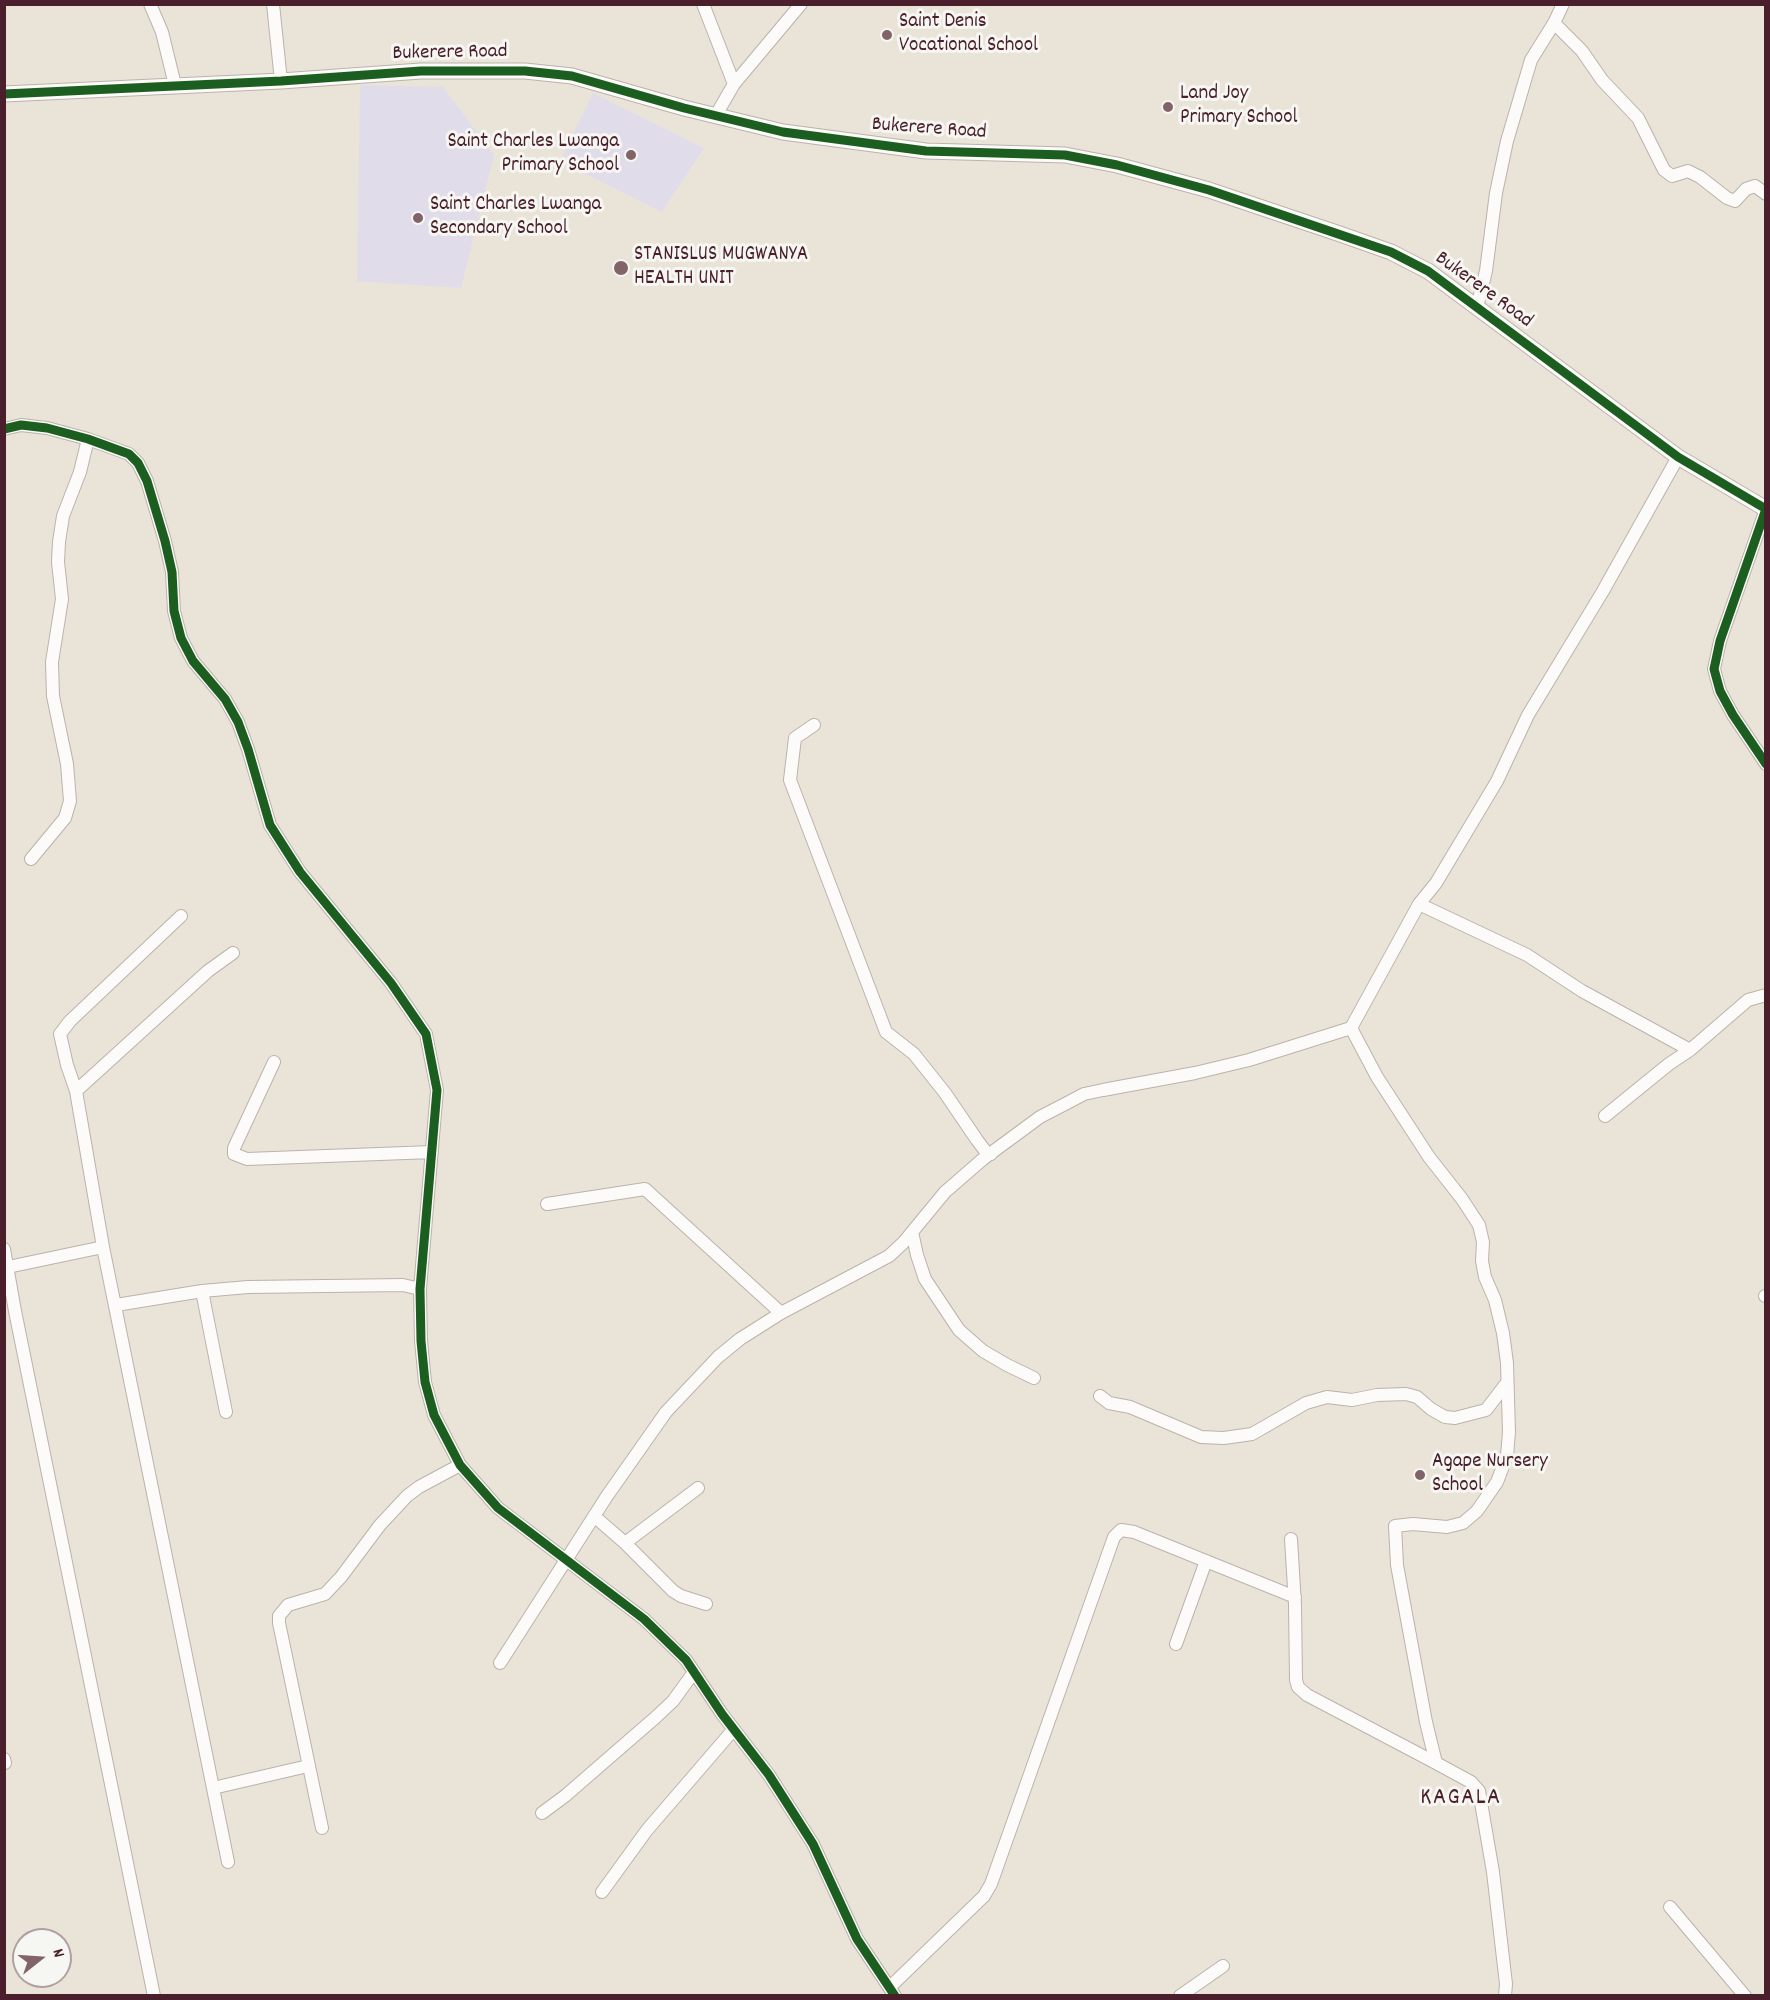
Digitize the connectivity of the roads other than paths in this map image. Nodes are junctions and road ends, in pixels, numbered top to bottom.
1 (150, 4) edge
2 (273, 4) edge
3 (703, 4) edge
4 (801, 4) edge
5 (1563, 4) edge
6 (1554, 23) junction
7 (281, 81) junction
8 (734, 84) junction
9 (175, 85) junction
10 (4, 94) edge
11 (716, 115) junction
12 (1766, 194) edge
13 (1477, 307) junction
14 (4, 429) edge
15 (88, 439) junction
16 (1678, 457) junction
17 (1766, 509) edge
18 (814, 725) dead end
19 (1766, 764) edge
20 (31, 858) dead end
21 (1419, 904) junction
22 (181, 916) dead end
23 (233, 953) dead end
24 (1766, 995) edge
25 (1351, 1028) junction
26 (1690, 1050) junction
27 (274, 1062) dead end
28 (76, 1090) junction
29 (1605, 1116) dead end
30 (432, 1152) junction
31 (991, 1154) junction
32 (547, 1204) dead end
33 (912, 1232) junction
34 (103, 1247) junction
35 (4, 1249) edge
36 (8, 1268) junction
37 (420, 1289) junction
38 (202, 1291) junction
39 (116, 1305) junction
40 (10, 1312) edge
41 (781, 1313) junction
42 (1034, 1377) dead end
43 (1506, 1384) junction
44 (1100, 1396) dead end
45 (226, 1412) dead end
46 (460, 1465) junction
47 (698, 1488) dead end
48 (594, 1516) junction
49 (1291, 1539) dead end
50 (625, 1543) junction
51 (566, 1558) junction
52 (1206, 1561) junction
53 (1295, 1597) junction
54 (706, 1604) dead end
55 (1176, 1644) dead end
56 (500, 1664) dead end
57 (694, 1672) junction
58 (734, 1729) junction
59 (1436, 1763) junction
60 (308, 1766) junction
61 (213, 1788) junction
62 (542, 1813) dead end
63 (322, 1828) dead end
64 (228, 1862) dead end
65 (602, 1892) dead end
66 (1670, 1907) dead end
67 (1223, 1965) dead end
68 (892, 1991) edge
69 (154, 1995) edge
70 (1180, 1995) edge
71 (1505, 1995) edge
72 (1745, 1995) edge

1 - 9 street
2 - 7 street
3 - 8 street
4 - 8 street
5 - 6 street
6 - 12 street
6 - 13 street
7 - 9 street, Bukerere Road
7 - 11 street, Bukerere Road
8 - 11 street
9 - 10 street, Bukerere Road
11 - 13 street, Bukerere Road
13 - 16 street, Bukerere Road
14 - 15 street
15 - 20 street
15 - 30 street
16 - 17 street, Bukerere Road
16 - 21 street
17 - 19 street
18 - 31 street
21 - 25 street
21 - 26 street
22 - 28 street
23 - 28 street
24 - 26 street
25 - 31 street
25 - 43 street
26 - 29 street
27 - 30 street
28 - 34 street
30 - 37 street
31 - 33 street
32 - 41 street
33 - 41 street
33 - 42 street
34 - 36 street
34 - 39 street
35 - 36 street
36 - 40 street
37 - 38 street
37 - 46 street
38 - 39 street
38 - 45 street
39 - 61 street
40 - 69 street
41 - 48 street
43 - 44 street
43 - 59 street
46 - 51 street
46 - 60 street
47 - 50 street
48 - 50 street
48 - 51 street
49 - 53 street
50 - 54 street
51 - 56 street
51 - 57 street
52 - 53 street
52 - 55 street
52 - 68 street
53 - 59 street
57 - 58 street
57 - 62 street
58 - 65 street
58 - 68 street
59 - 71 street
60 - 61 street
60 - 63 street
61 - 64 street
66 - 72 street
67 - 70 street

